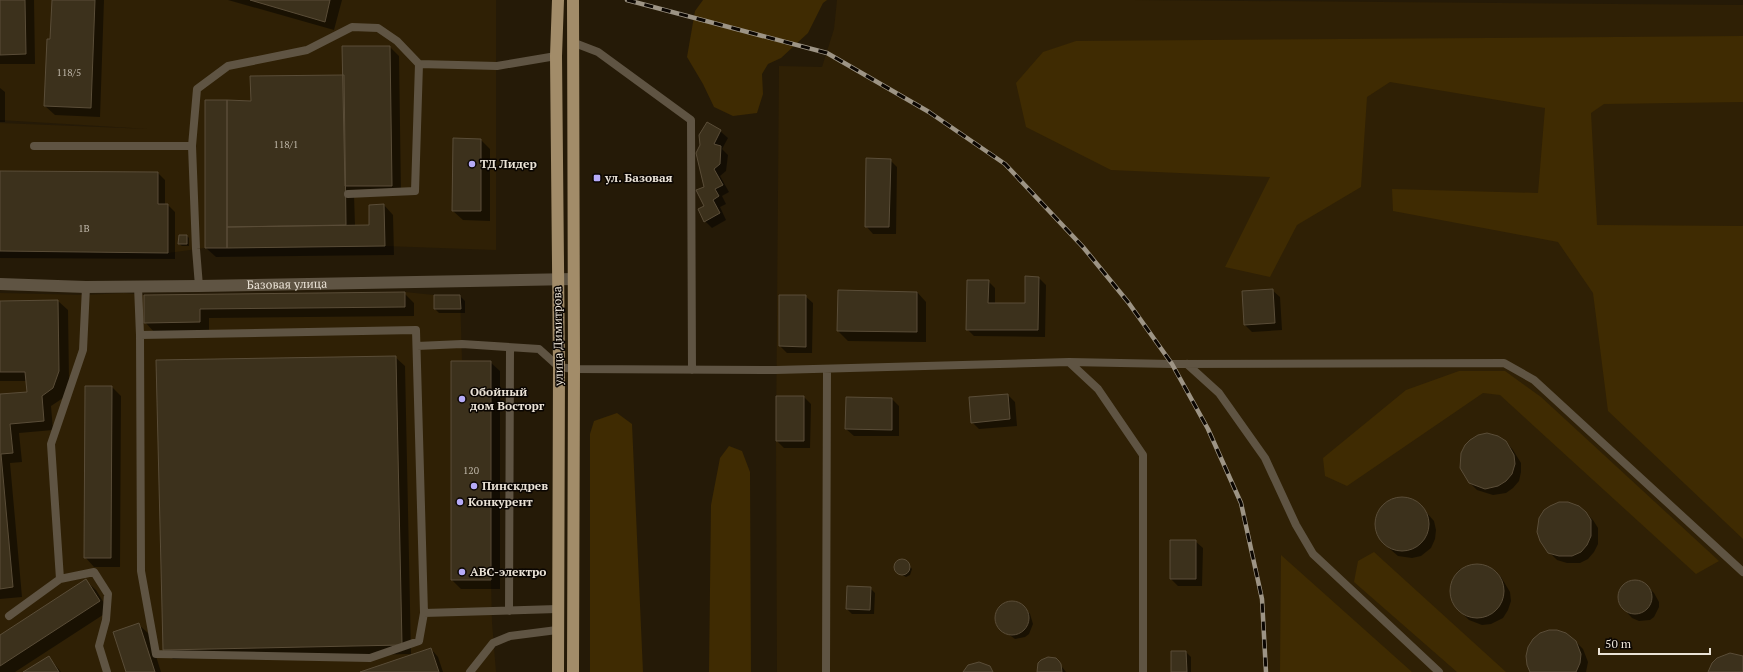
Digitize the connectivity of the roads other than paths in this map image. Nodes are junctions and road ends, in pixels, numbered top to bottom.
1 (558, 0) edge
2 (573, 0) edge
3 (572, 42) junction
4 (556, 56) junction
5 (419, 64) junction
6 (34, 146) dead end
7 (192, 146) junction
8 (348, 194) dead end
9 (573, 279) junction
10 (558, 280) junction
11 (0, 284) edge
12 (138, 286) junction
13 (199, 286) junction
14 (86, 287) junction
15 (140, 335) junction
16 (418, 346) junction
17 (510, 348) junction
18 (1069, 362) junction
19 (1187, 364) junction
20 (559, 367) junction
21 (574, 369) junction
22 (827, 369) junction
23 (692, 370) junction
24 (1743, 572) edge
25 (60, 579) junction
26 (557, 609) junction
27 (509, 611) junction
28 (424, 613) junction
29 (9, 616) dead end
30 (558, 630) junction
31 (107, 672) edge
32 (470, 672) edge
33 (558, 672) edge
34 (573, 672) edge
35 (826, 672) edge
36 (1143, 672) edge
37 (1439, 672) edge

1 - 4 main road, улица Димитрова
2 - 3 main road, улица Димитрова
3 - 9 main road, улица Димитрова
3 - 23 lane
4 - 5 lane
4 - 10 main road, улица Димитрова
5 - 7 lane
5 - 8 lane
6 - 7 lane
7 - 13 lane
9 - 10 street, Базовая улица
9 - 21 main road, улица Димитрова
10 - 13 street, Базовая улица
10 - 20 main road, улица Димитрова
11 - 14 street, Базовая улица
12 - 13 street, Базовая улица
12 - 14 street, Базовая улица
12 - 15 lane
14 - 25 lane
15 - 16 lane
15 - 28 lane
16 - 17 lane
16 - 28 lane
17 - 20 lane
17 - 27 lane
18 - 19 lane
18 - 22 lane
18 - 36 lane
19 - 24 lane
19 - 37 lane
20 - 21 lane
20 - 26 main road, улица Димитрова
21 - 23 lane
21 - 34 main road, улица Димитрова
22 - 23 lane
22 - 35 lane
25 - 29 lane
25 - 31 lane
26 - 27 lane
26 - 30 main road, улица Димитрова
27 - 28 lane
30 - 32 lane
30 - 33 main road, улица Димитрова

